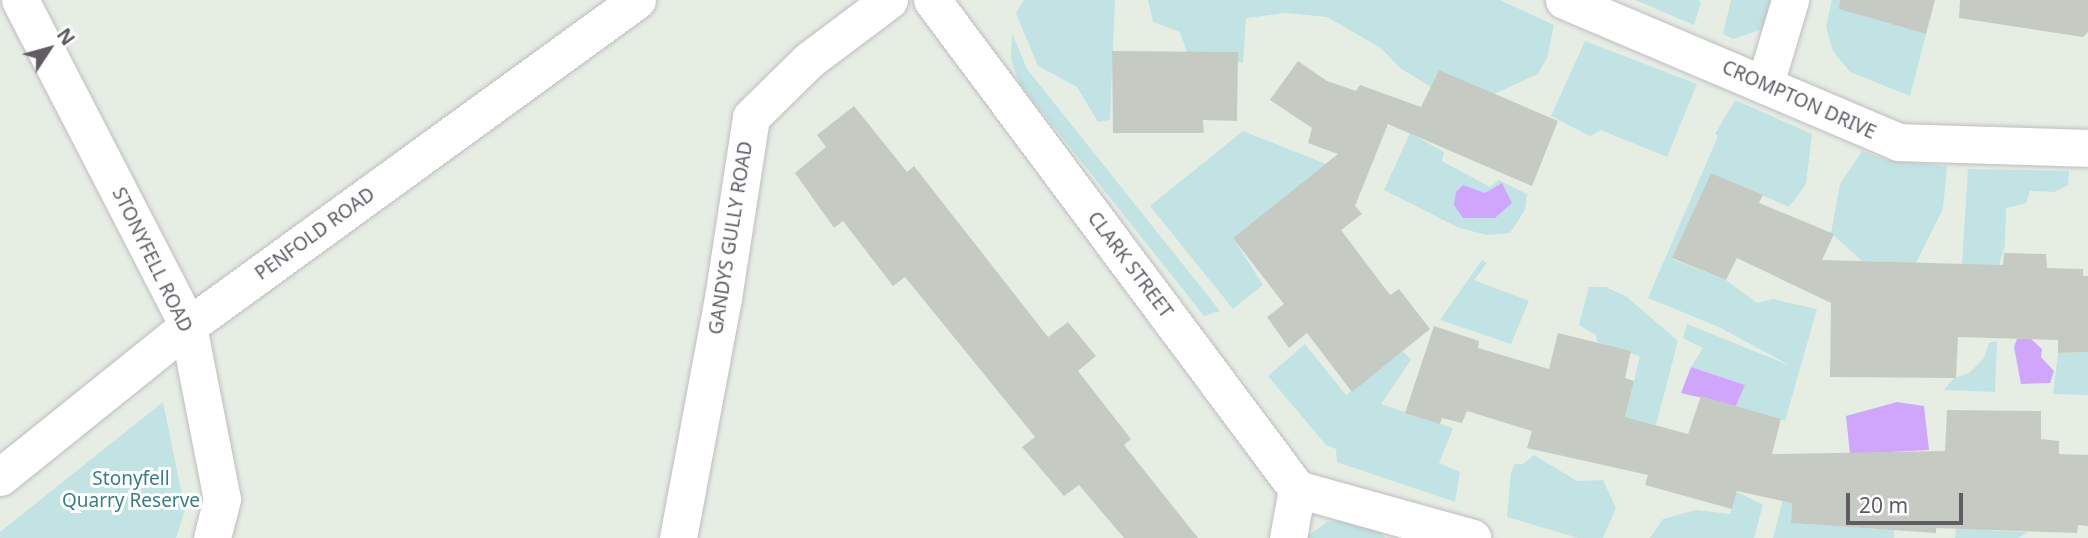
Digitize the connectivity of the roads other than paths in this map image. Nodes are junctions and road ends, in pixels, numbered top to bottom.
1 (20, 0) edge
2 (637, 0) edge
3 (889, 0) edge
4 (932, 0) edge
5 (1564, 0) edge
6 (1790, 0) edge
7 (1765, 84) junction
8 (2088, 148) edge
9 (188, 326) junction
10 (0, 477) edge
11 (1297, 489) junction
12 (212, 538) edge
13 (678, 538) edge
14 (1288, 538) edge
15 (1472, 538) edge

1 - 9 street, STONYFELL ROAD
2 - 9 street, PENFOLD ROAD
3 - 13 street, GANDYS GULLY ROAD
4 - 11 street, CLARK STREET
5 - 7 street, CROMPTON DRIVE
6 - 7 street
7 - 8 street, CROMPTON DRIVE
9 - 10 street, PENFOLD ROAD
9 - 12 street, STONYFELL ROAD
11 - 14 street
11 - 15 street

